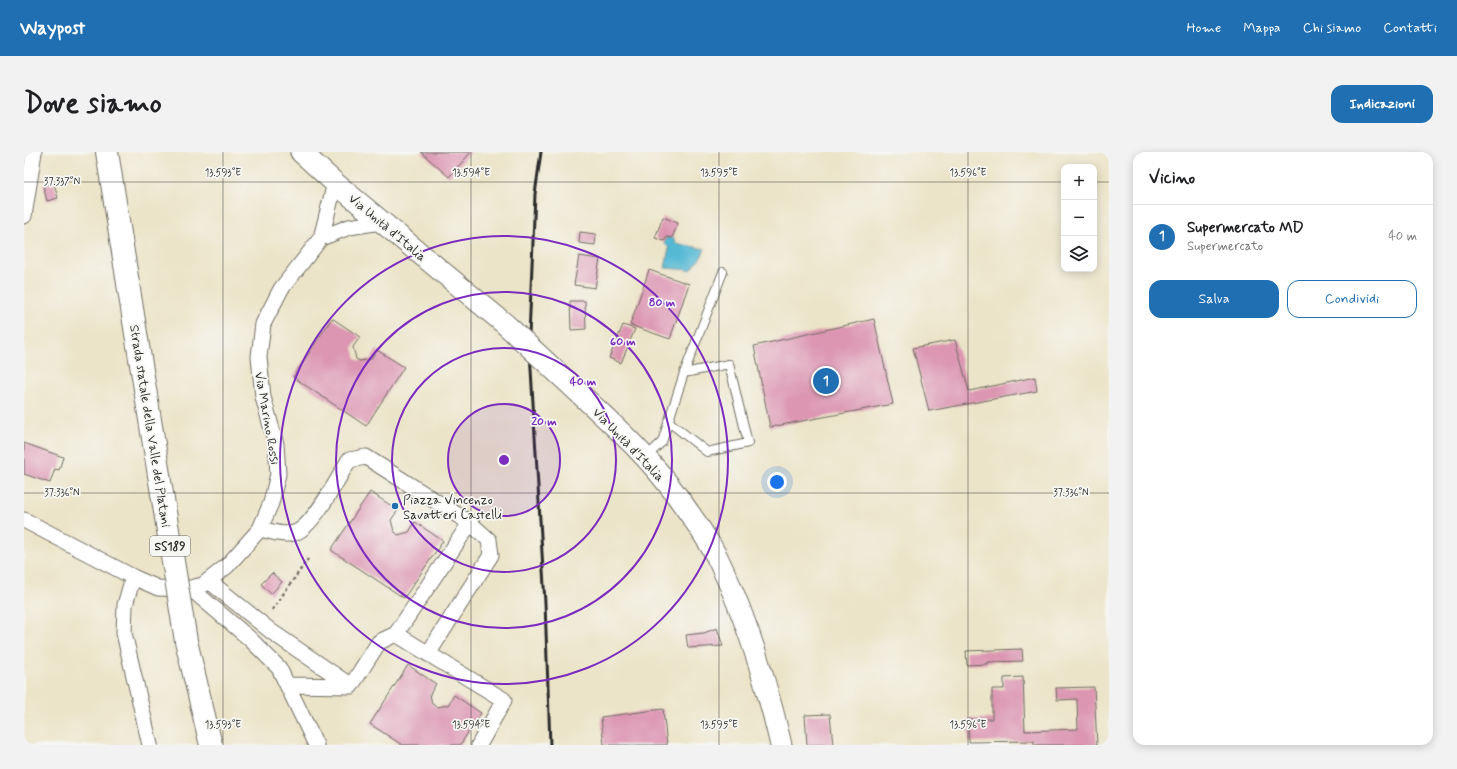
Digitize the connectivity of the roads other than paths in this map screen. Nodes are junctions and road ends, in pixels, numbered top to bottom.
1 (34, 152) edge
2 (108, 152) edge
3 (301, 152) edge
4 (335, 183) junction
5 (24, 216) edge
6 (381, 222) junction
7 (321, 238) junction
8 (723, 272) dead end
9 (684, 372) junction
10 (668, 421) junction
11 (645, 458) junction
12 (24, 520) edge
13 (470, 523) junction
14 (260, 529) junction
15 (133, 578) junction
16 (209, 581) junction
17 (190, 588) junction
18 (396, 634) junction
19 (292, 646) junction
20 (428, 654) junction
21 (279, 668) junction
22 (287, 685) junction
23 (351, 686) junction
24 (150, 745) edge
25 (211, 745) edge
26 (316, 745) edge
27 (479, 745) edge
28 (781, 745) edge

1 - 5 street
2 - 25 main road, Strada statale della Valle del Platani / SS189, bridge
3 - 4 street, Via Unità d'Italia
4 - 6 street, Via Unità d'Italia
4 - 7 street, Via Marino Rossi
6 - 7 street
6 - 11 street, Via Unità d'Italia, bridge
7 - 14 street, Via Marino Rossi
8 - 9 lane
9 - 10 lane
9 - 10 lane
10 - 11 lane
11 - 28 street, Via Unità d'Italia
12 - 15 street, Via Marino Rossi
13 - 14 street
13 - 18 street
13 - 20 street
14 - 16 street, Via Marino Rossi
15 - 17 street, Via Marino Rossi
15 - 24 street
16 - 17 street, Via Marino Rossi
16 - 19 street
17 - 21 street
18 - 20 street
18 - 23 street
19 - 21 street
19 - 23 street
20 - 27 street
21 - 22 street
22 - 23 street
22 - 26 street

